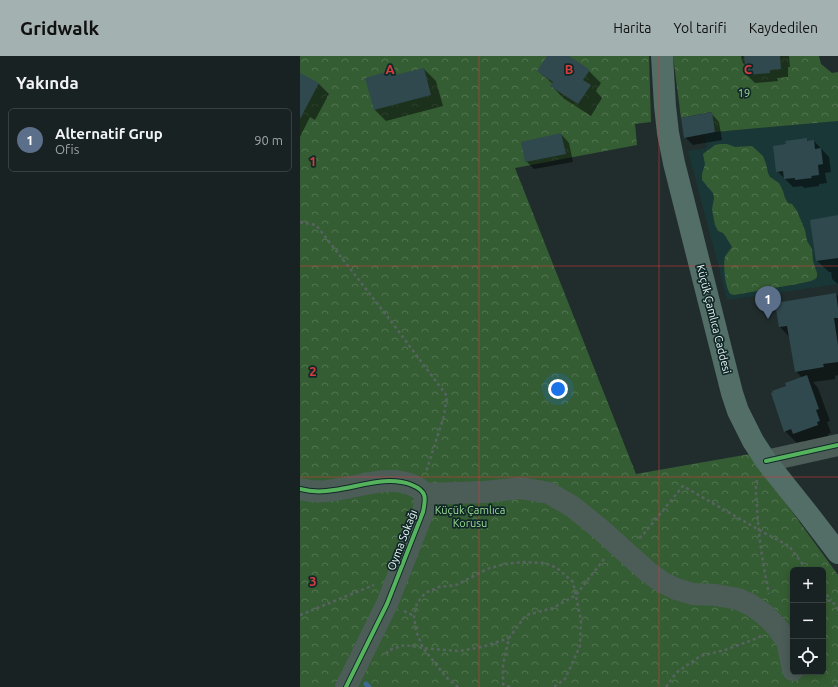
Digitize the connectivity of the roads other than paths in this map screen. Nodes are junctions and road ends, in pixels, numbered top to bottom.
1 (662, 56) edge
2 (838, 445) edge
3 (766, 461) junction
4 (300, 489) edge
5 (422, 492) junction
6 (838, 553) edge
7 (790, 658) edge
8 (794, 675) edge
9 (346, 687) edge
10 (796, 687) edge

1 - 3 main road, Küçük Çamlıca Caddesi
2 - 3 street
3 - 6 main road, Küçük Çamlıca Caddesi
4 - 5 street
5 - 7 street
5 - 9 street, Oyma Sokağı
8 - 10 street

